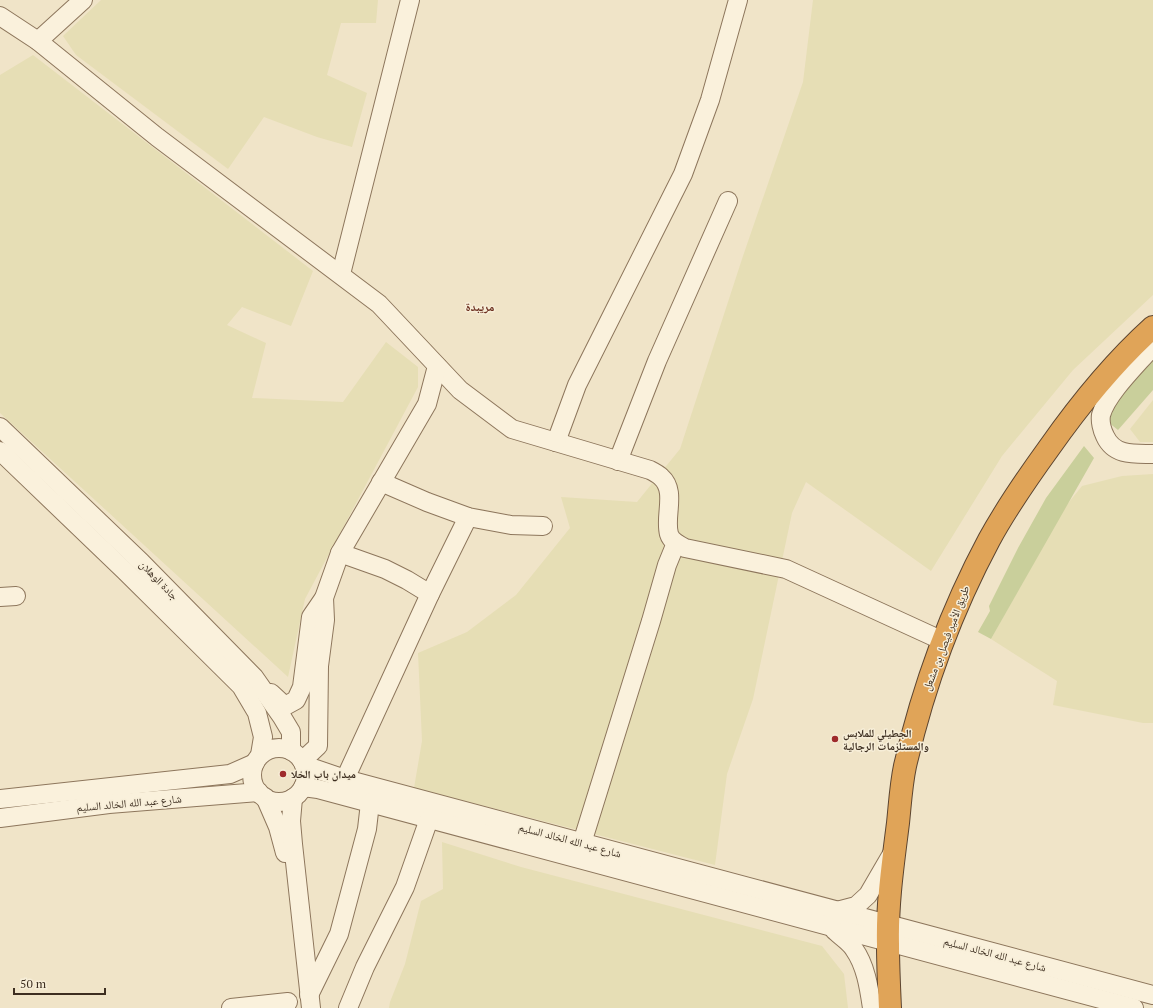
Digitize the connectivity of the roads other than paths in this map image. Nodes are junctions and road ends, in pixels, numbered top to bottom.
1 (83, 0) edge
2 (410, 0) edge
3 (738, 0) edge
4 (0, 16) edge
5 (38, 41) junction
6 (728, 200) dead end
7 (341, 274) junction
8 (1153, 327) edge
9 (1153, 346) edge
10 (437, 366) junction
11 (0, 427) edge
12 (556, 442) junction
13 (0, 452) edge
14 (1153, 454) edge
15 (0, 461) edge
16 (618, 461) junction
17 (22, 472) junction
18 (381, 482) junction
19 (468, 517) junction
20 (543, 526) dead end
21 (676, 542) junction
22 (340, 553) junction
23 (430, 594) junction
24 (324, 598) junction
25 (943, 641) junction
26 (254, 677) junction
27 (258, 759) junction
28 (299, 759) junction
29 (345, 780) junction
30 (298, 793) junction
31 (262, 795) junction
32 (0, 799) edge
33 (370, 803) junction
34 (0, 818) edge
35 (429, 819) junction
36 (582, 843) junction
37 (894, 850) junction
38 (300, 911) junction
39 (833, 919) junction
40 (888, 934) junction
41 (958, 953) junction
42 (1153, 995) edge
43 (288, 1002) dead end
44 (310, 1002) edge
45 (232, 1008) edge
46 (348, 1008) edge
47 (872, 1008) edge
48 (890, 1008) edge
49 (1134, 1008) edge

1 - 5 street
2 - 7 street
3 - 12 street
4 - 5 street
5 - 7 street
6 - 16 street
7 - 10 street
8 - 25 highway, طريق الأمير فيصل بن مشعل
9 - 14 street
10 - 12 street
10 - 18 street
11 - 26 street, جادة الوهلان
12 - 16 street
13 - 17 street, جادة الوهلان
15 - 17 street
16 - 21 street
17 - 27 street, جادة الوهلان
18 - 19 street
18 - 22 street
19 - 20 street
19 - 23 street
21 - 25 street
21 - 36 street
22 - 23 street
22 - 24 street
23 - 29 street
24 - 26 street
24 - 28 street
25 - 37 highway, طريق الأمير فيصل بن مشعل
26 - 28 street, جادة الوهلان
27 - 28 street
27 - 31 street
27 - 32 street, شارع عبد الله الخالد السليم
28 - 29 street, شارع عبد الله الخالد السليم
28 - 30 street
29 - 36 street, شارع عبد الله الخالد السليم
30 - 31 street
30 - 33 street, شارع عبد الله الخالد السليم
30 - 38 street
31 - 34 street, شارع عبد الله الخالد السليم
31 - 38 street
33 - 35 street, شارع عبد الله الخالد السليم
33 - 44 street
35 - 39 street, شارع عبد الله الخالد السليم
35 - 46 street
36 - 39 street, شارع عبد الله الخالد السليم
37 - 39 street
37 - 40 highway, طريق الأمير فيصل بن مشعل
38 - 44 street
39 - 40 street, شارع عبد الله الخالد السليم
39 - 47 street, شارع عبد الله الخالد السليم
40 - 41 street, شارع عبد الله الخالد السليم
40 - 48 highway, طريق الأمير فيصل بن مشعل
41 - 42 street, شارع عبد الله الخالد السليم
41 - 49 street, شارع عبد الله الخالد السليم
43 - 45 street

